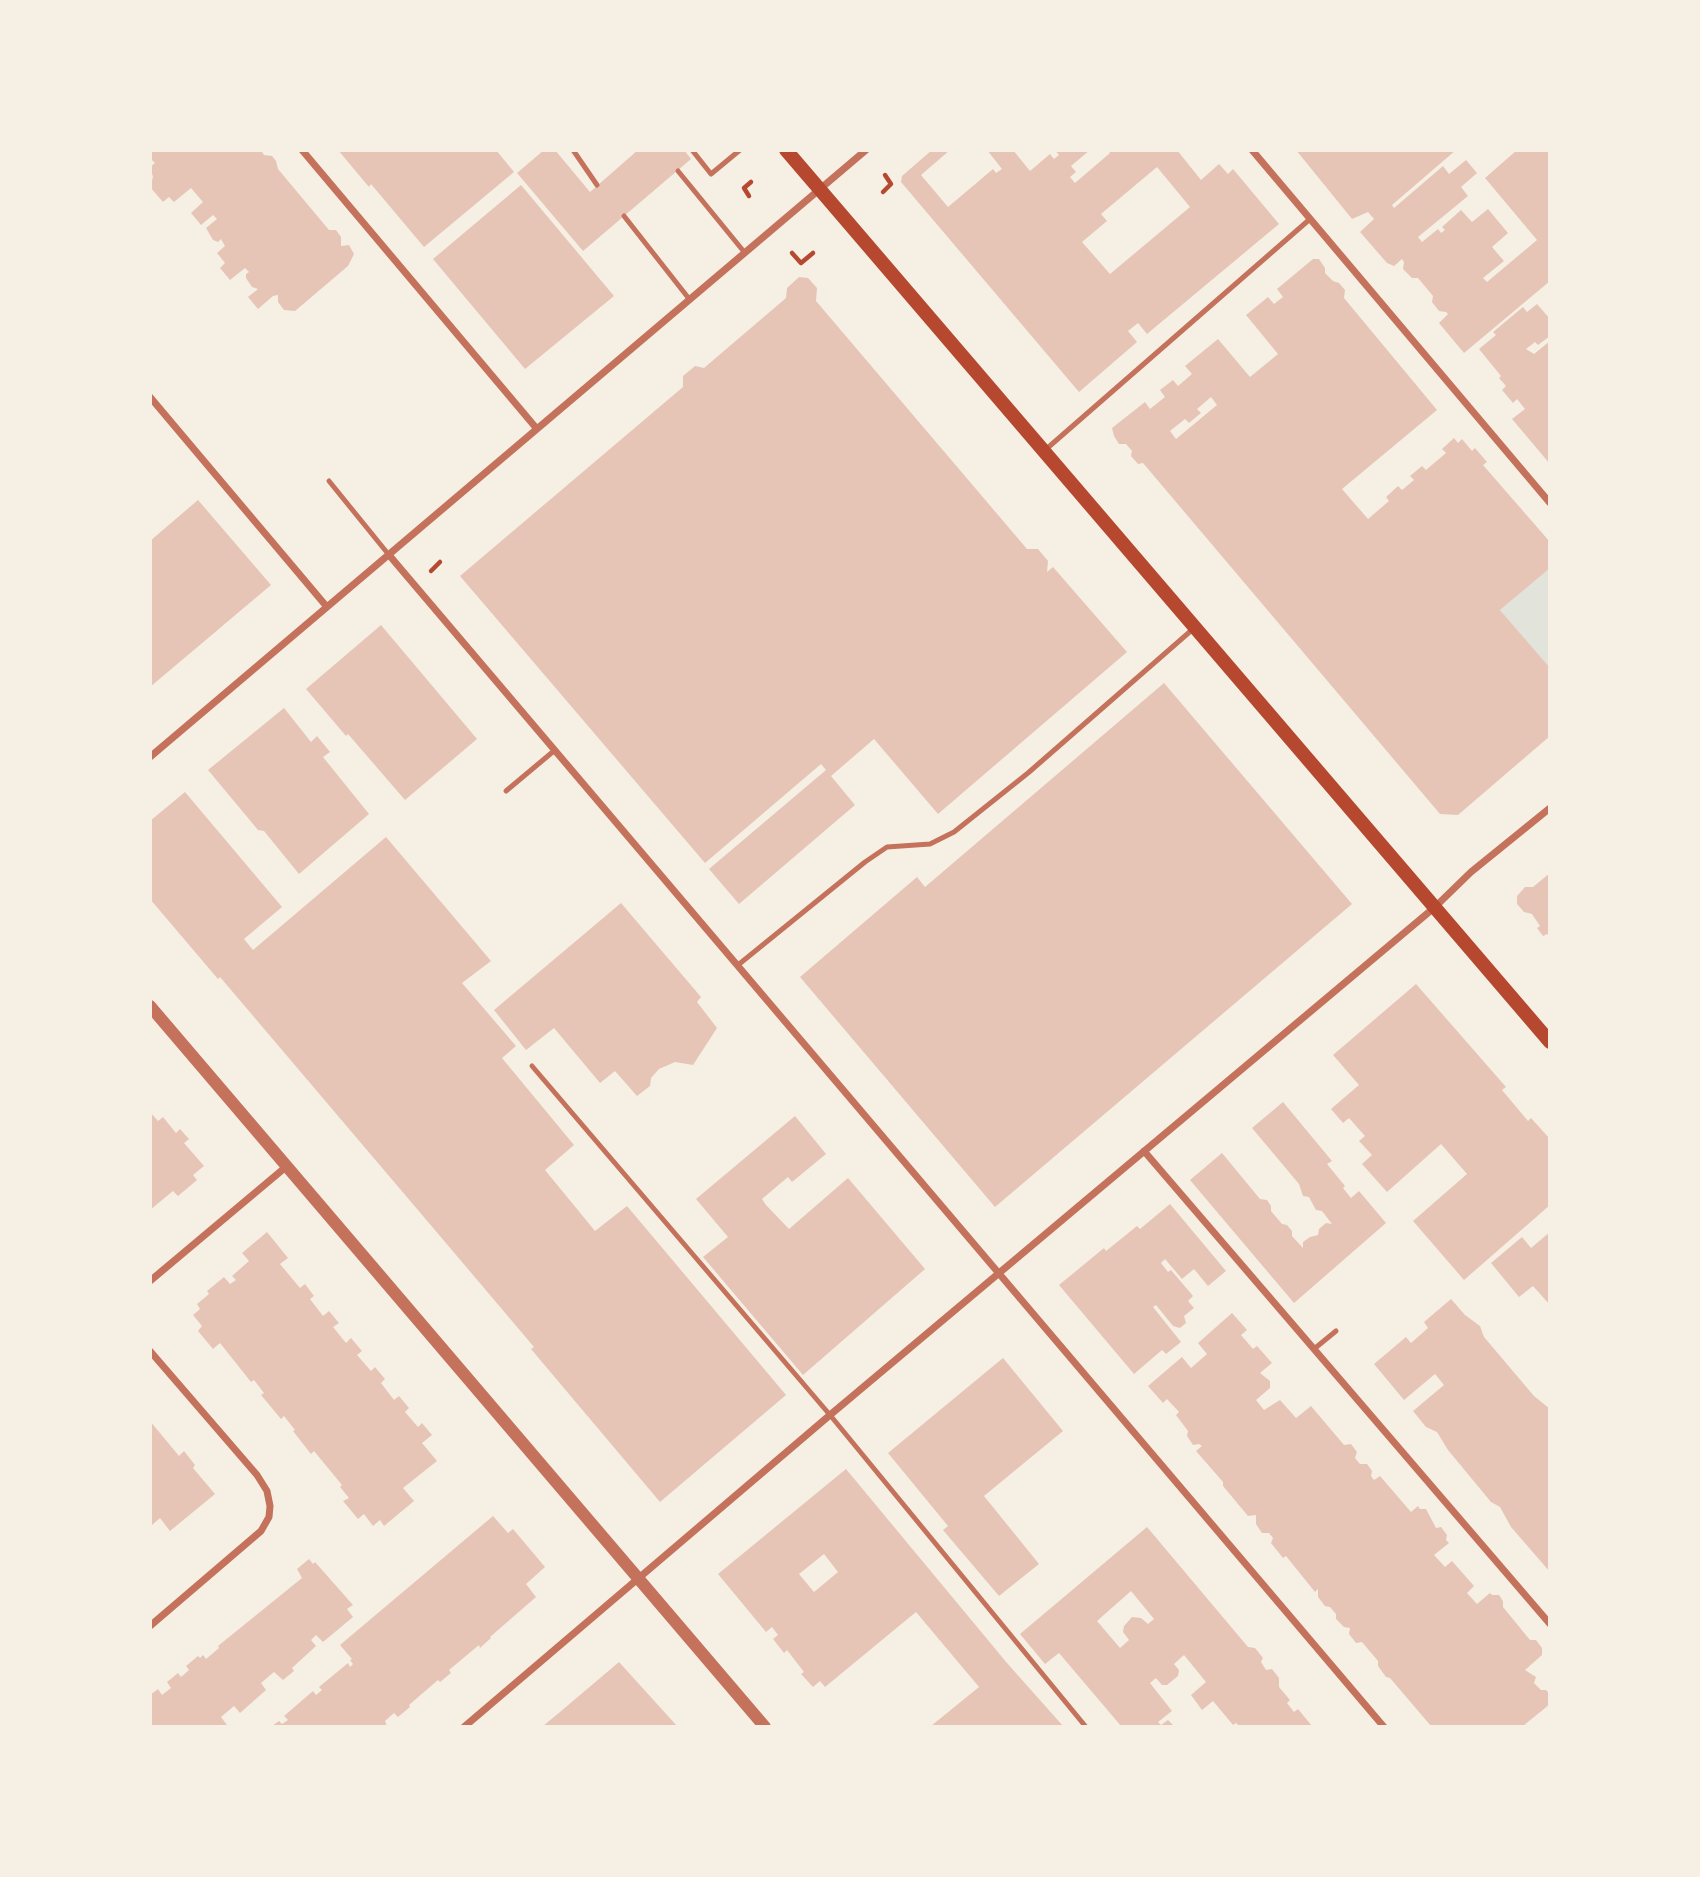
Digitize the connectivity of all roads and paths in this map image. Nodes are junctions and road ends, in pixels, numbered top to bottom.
1 (302, 150) edge
2 (573, 150) edge
3 (692, 150) edge
4 (740, 150) edge
5 (786, 150) edge
6 (866, 150) edge
7 (1252, 150) edge
8 (678, 170) dead end
9 (885, 175) dead end
10 (751, 182) dead end
11 (597, 185) dead end
12 (820, 189) junction
13 (883, 192) dead end
14 (749, 196) dead end
15 (624, 216) dead end
16 (1310, 219) junction
17 (746, 253) junction
18 (792, 253) dead end
19 (813, 253) dead end
20 (690, 300) junction
21 (150, 397) edge
22 (537, 429) junction
23 (1044, 451) junction
24 (329, 481) dead end
25 (1549, 503) edge
26 (389, 555) junction
27 (440, 562) dead end
28 (428, 574) dead end
29 (327, 607) junction
30 (1195, 627) junction
31 (555, 750) junction
32 (150, 757) edge
33 (506, 791) dead end
34 (1549, 808) edge
35 (1435, 907) junction
36 (738, 965) junction
37 (150, 1006) edge
38 (1549, 1042) edge
39 (532, 1066) dead end
40 (1144, 1151) junction
41 (287, 1166) junction
42 (999, 1272) junction
43 (150, 1281) edge
44 (1336, 1331) dead end
45 (1314, 1349) junction
46 (150, 1351) edge
47 (830, 1415) junction
48 (638, 1578) junction
49 (1549, 1625) edge
50 (150, 1626) edge
51 (464, 1727) edge
52 (765, 1727) edge
53 (1086, 1727) edge
54 (1384, 1727) edge

1 - 22 street
2 - 11 lane
3 - 4 lane
5 - 12 main road
6 - 12 street
7 - 16 street
8 - 17 lane
9 - 13 path
10 - 14 path
12 - 17 street
12 - 23 main road
15 - 20 lane
16 - 23 lane
16 - 25 street
17 - 20 street
18 - 19 path
20 - 22 street
21 - 29 street
22 - 26 street
23 - 30 main road
24 - 26 lane
26 - 29 street
26 - 31 street
27 - 28 path
29 - 32 street
30 - 35 main road
30 - 36 lane
31 - 33 lane
31 - 36 street
34 - 35 street
35 - 38 main road
35 - 40 street
36 - 42 street
37 - 41 street
39 - 47 lane
40 - 42 street
40 - 45 street
41 - 43 street
41 - 48 street
42 - 47 street
42 - 54 street
44 - 45 lane
45 - 49 street
46 - 50 street
47 - 48 street
47 - 53 lane
48 - 51 street
48 - 52 street

